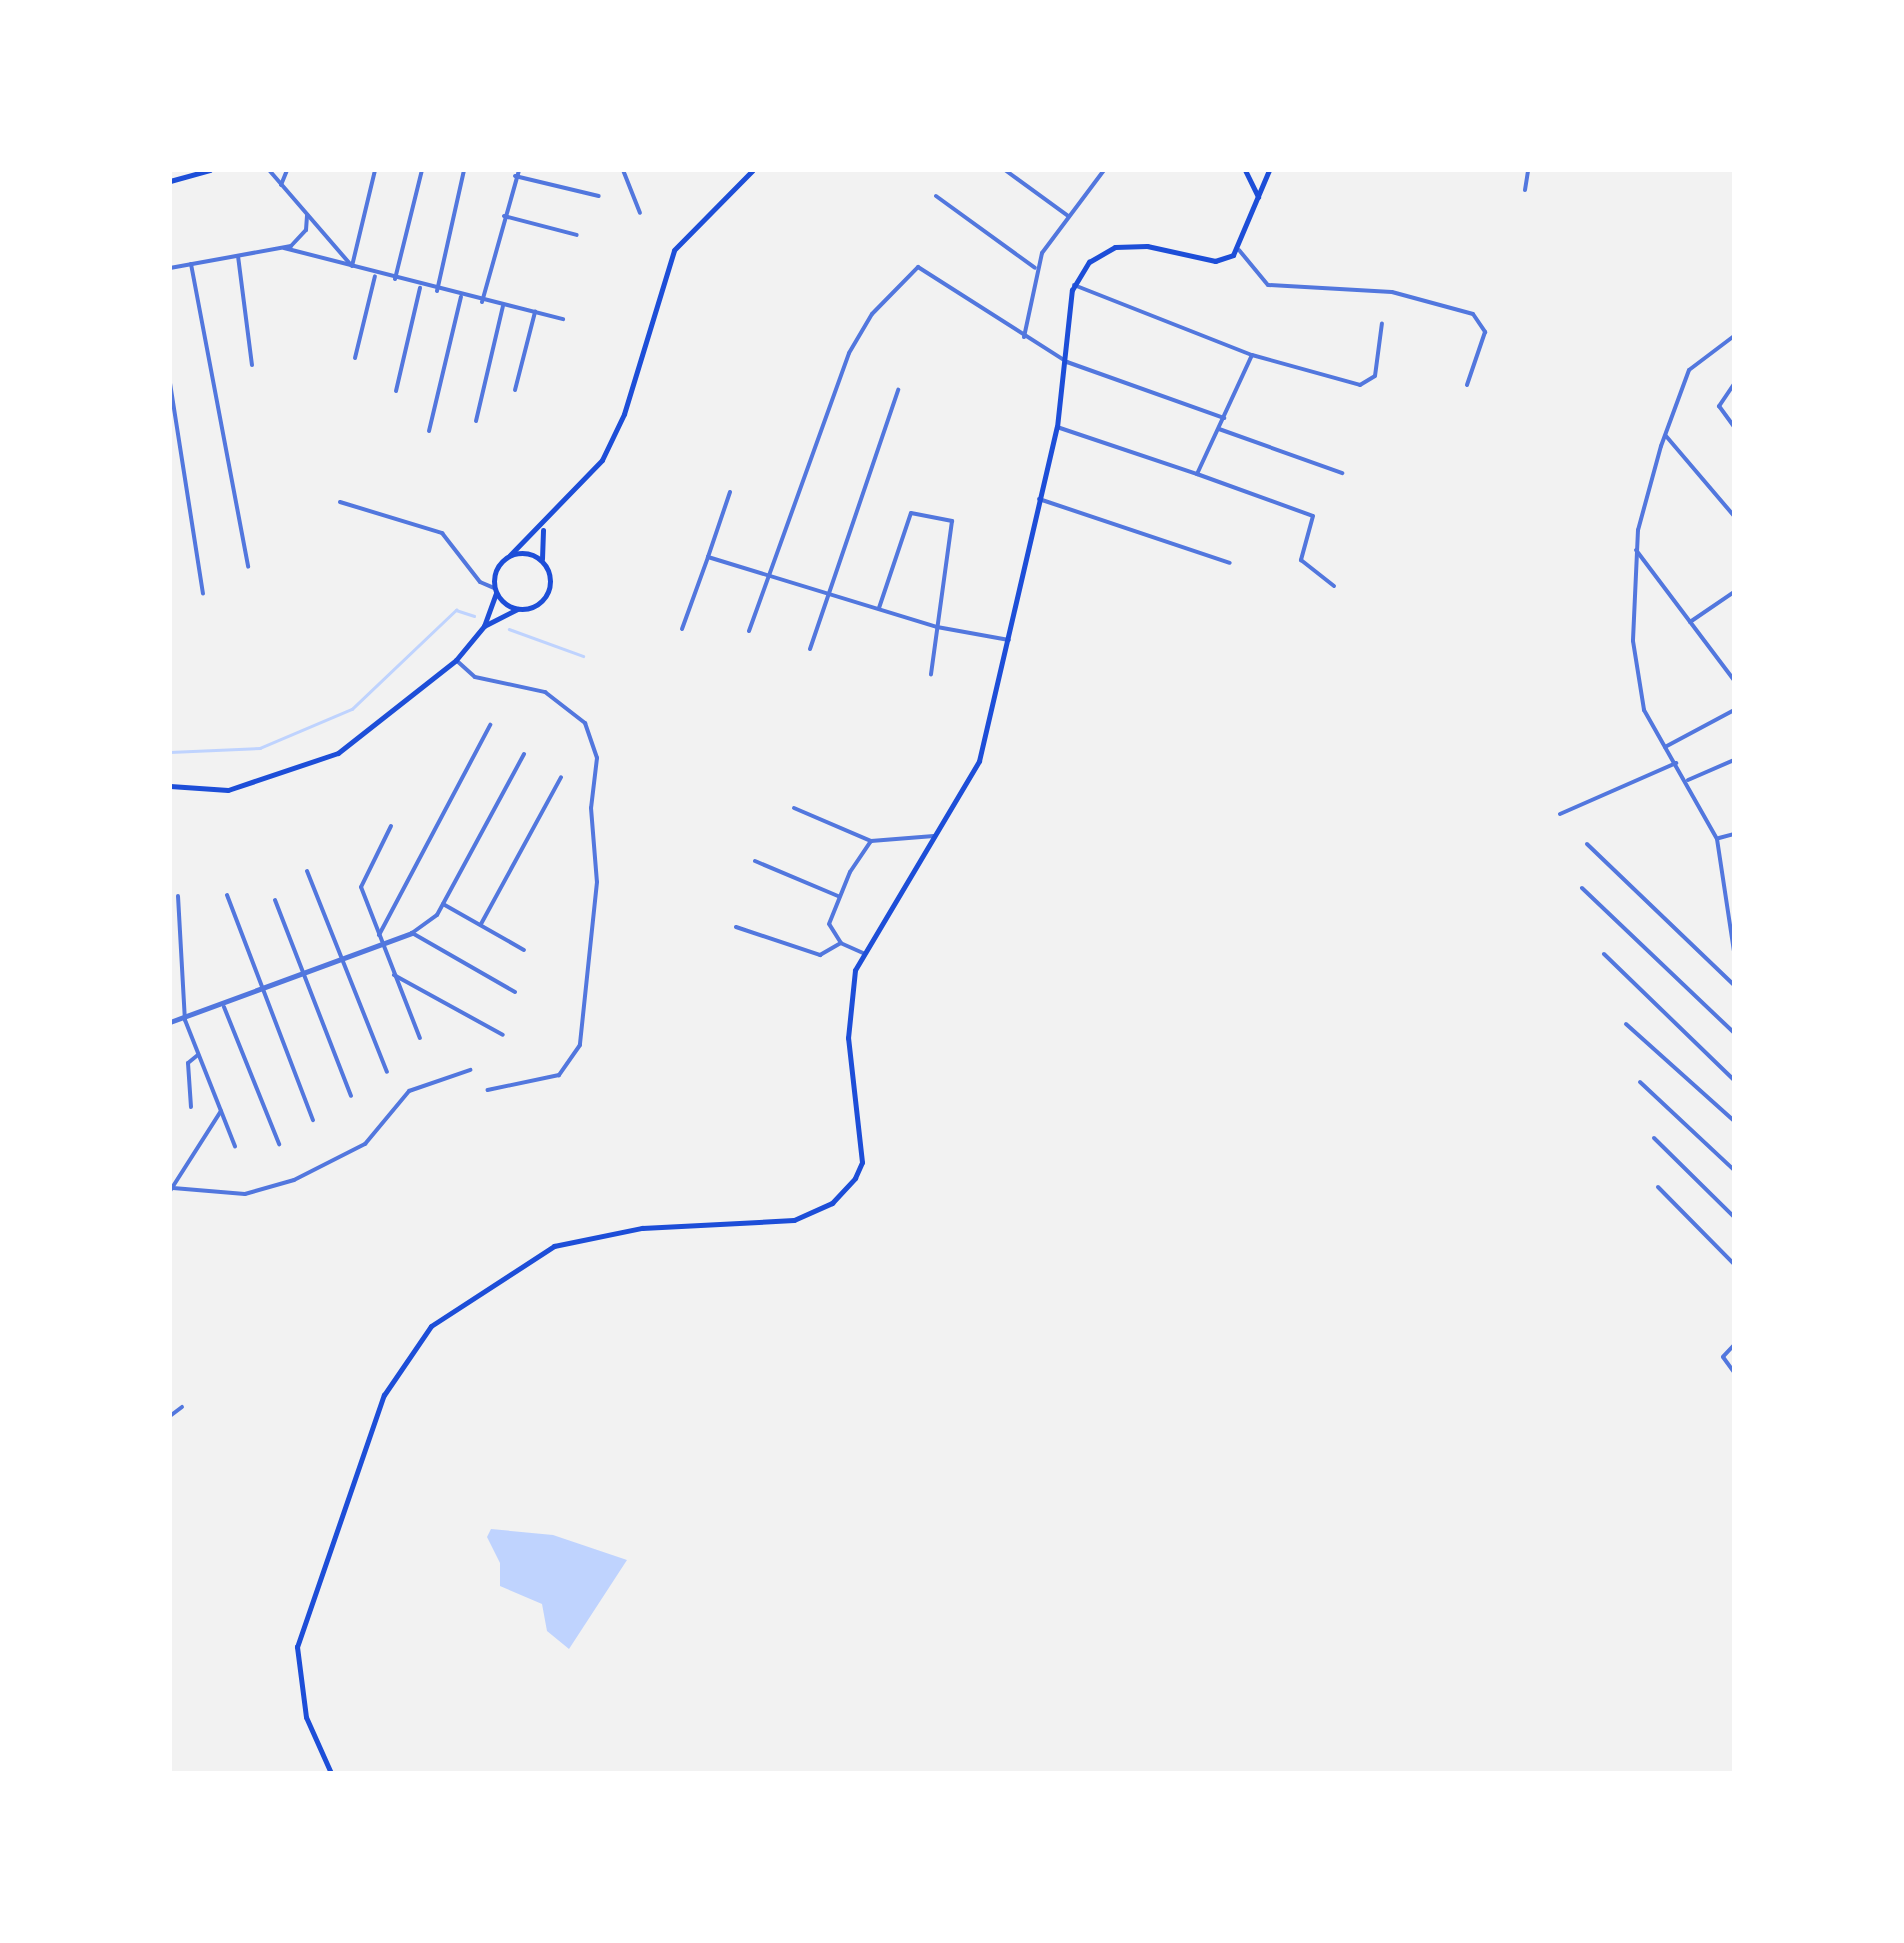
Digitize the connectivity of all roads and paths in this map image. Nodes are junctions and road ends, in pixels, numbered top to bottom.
1 (209, 170) edge
2 (270, 170) edge
3 (287, 170) edge
4 (374, 170) edge
5 (422, 170) edge
6 (464, 170) edge
7 (520, 170) edge
8 (623, 170) edge
9 (753, 170) edge
10 (1005, 170) edge
11 (1104, 170) edge
12 (1245, 170) edge
13 (1268, 170) edge
14 (1528, 170) edge
15 (515, 176) junction
16 (170, 181) edge
17 (282, 185) junction
18 (1249, 188) junction
19 (1525, 190) dead end
20 (1260, 194) junction
21 (599, 196) dead end
22 (936, 196) dead end
23 (1255, 209) junction
24 (640, 214) dead end
25 (307, 215) junction
26 (504, 216) junction
27 (1068, 216) junction
28 (577, 235) dead end
29 (284, 248) junction
30 (1239, 250) junction
31 (238, 256) junction
32 (191, 264) junction
33 (352, 266) junction
34 (170, 268) edge
35 (1035, 268) junction
36 (376, 274) junction
37 (395, 280) junction
38 (1074, 285) junction
39 (420, 286) junction
40 (437, 291) junction
41 (461, 297) junction
42 (482, 302) junction
43 (503, 306) junction
44 (535, 312) junction
45 (563, 320) dead end
46 (1382, 324) dead end
47 (1734, 336) edge
48 (1024, 337) junction
49 (1252, 355) junction
50 (354, 358) dead end
51 (1066, 362) junction
52 (252, 365) dead end
53 (170, 383) edge
54 (1734, 384) edge
55 (1467, 385) dead end
56 (396, 390) dead end
57 (515, 390) dead end
58 (898, 390) dead end
59 (1224, 418) junction
60 (476, 421) dead end
61 (1057, 427) junction
62 (1734, 427) edge
63 (1219, 428) junction
64 (428, 431) dead end
65 (1665, 435) junction
66 (1342, 473) dead end
67 (1197, 474) junction
68 (730, 492) dead end
69 (1040, 498) junction
70 (340, 502) dead end
71 (1734, 516) edge
72 (544, 527) junction
73 (1636, 550) junction
74 (510, 555) junction
75 (708, 557) junction
76 (542, 560) junction
77 (1230, 563) dead end
78 (248, 567) dead end
79 (768, 576) junction
80 (1334, 586) dead end
81 (495, 591) junction
82 (1734, 592) edge
83 (203, 593) dead end
84 (825, 594) junction
85 (879, 608) junction
86 (518, 609) junction
87 (1690, 622) junction
88 (484, 626) junction
89 (938, 626) junction
90 (682, 630) dead end
91 (749, 631) dead end
92 (1009, 640) junction
93 (810, 650) dead end
94 (456, 660) junction
95 (931, 675) dead end
96 (1734, 680) edge
97 (1734, 710) edge
98 (490, 725) dead end
99 (1665, 747) junction
100 (524, 754) dead end
101 (1734, 760) edge
102 (1676, 763) junction
103 (561, 776) dead end
104 (1687, 781) junction
105 (170, 786) edge
106 (794, 808) dead end
107 (1560, 814) dead end
108 (391, 826) dead end
109 (1734, 834) edge
110 (935, 836) junction
111 (1717, 839) junction
112 (871, 841) junction
113 (1587, 844) dead end
114 (755, 861) dead end
115 (307, 871) dead end
116 (1582, 888) dead end
117 (227, 895) dead end
118 (178, 896) dead end
119 (838, 896) junction
120 (276, 900) dead end
121 (444, 904) junction
122 (481, 924) junction
123 (736, 927) dead end
124 (412, 933) junction
125 (379, 935) junction
126 (841, 943) junction
127 (382, 944) junction
128 (524, 950) dead end
129 (1734, 952) edge
130 (863, 953) junction
131 (1604, 954) dead end
132 (342, 960) junction
133 (304, 974) junction
134 (394, 975) junction
135 (1734, 985) edge
136 (264, 990) junction
137 (514, 992) dead end
138 (224, 1007) junction
139 (185, 1020) junction
140 (170, 1022) edge
141 (1626, 1024) dead end
142 (1734, 1033) edge
143 (503, 1035) dead end
144 (420, 1038) dead end
145 (198, 1054) junction
146 (470, 1070) dead end
147 (387, 1072) dead end
148 (1734, 1080) edge
149 (1640, 1082) dead end
150 (488, 1090) dead end
151 (351, 1096) dead end
152 (191, 1107) dead end
153 (222, 1111) junction
154 (313, 1120) dead end
155 (1734, 1122) edge
156 (1654, 1138) dead end
157 (279, 1144) dead end
158 (235, 1146) dead end
159 (1734, 1170) edge
160 (1658, 1187) dead end
161 (172, 1190) edge
162 (1734, 1217) edge
163 (1734, 1264) edge
164 (1734, 1345) edge
165 (1734, 1372) edge
166 (182, 1407) dead end
167 (170, 1416) edge
168 (331, 1773) edge

1 - 16 main road
2 - 17 street
3 - 17 street
4 - 33 street
5 - 37 street
6 - 40 street
7 - 15 street
8 - 24 street
9 - 72 main road
10 - 27 street
11 - 27 street
12 - 18 main road
13 - 20 main road
14 - 19 street
15 - 21 street
15 - 26 street
17 - 25 street
18 - 20 main road
18 - 23 main road
20 - 23 main road
22 - 35 street
23 - 30 main road
25 - 29 street
25 - 33 street
26 - 28 street
26 - 42 street
27 - 35 street
29 - 31 street
29 - 33 street
30 - 38 main road
30 - 55 street
31 - 32 street
31 - 52 street
32 - 34 street
32 - 78 street
33 - 36 street
35 - 48 street
36 - 37 street
36 - 50 street
37 - 39 street
38 - 49 street
38 - 51 main road
39 - 40 street
39 - 56 street
40 - 41 street
41 - 42 street
41 - 64 street
42 - 43 street
43 - 44 street
43 - 60 street
44 - 45 street
44 - 57 street
46 - 49 street
47 - 65 street
48 - 51 street
48 - 79 street
49 - 59 street
51 - 59 street
51 - 61 main road
53 - 83 street
54 - 62 street
58 - 84 street
59 - 63 street
61 - 67 street
61 - 69 main road
63 - 66 street
63 - 67 street
65 - 71 street
65 - 73 street
67 - 80 street
68 - 75 street
69 - 77 street
69 - 92 main road
70 - 81 street
72 - 74 main road
72 - 76 main road
73 - 87 street
73 - 99 street
74 - 76 main road
74 - 81 main road
75 - 79 street
75 - 90 street
76 - 86 main road
79 - 84 street
79 - 91 street
81 - 86 main road
81 - 88 main road
82 - 87 street
84 - 85 street
84 - 93 street
85 - 89 street
85 - 89 street
86 - 88 main road
87 - 96 street
88 - 94 main road
89 - 92 street
89 - 95 street
92 - 110 main road
94 - 105 main road
94 - 150 street
97 - 99 street
98 - 125 street
99 - 102 street
100 - 121 street
101 - 104 street
102 - 104 street
102 - 107 street
103 - 122 street
104 - 111 street
106 - 112 street
108 - 125 street
109 - 111 street
110 - 112 street
110 - 130 main road
111 - 129 street
112 - 119 street
113 - 135 street
114 - 119 street
115 - 132 street
116 - 142 street
117 - 136 street
118 - 139 street
119 - 126 street
120 - 133 street
121 - 122 street
121 - 124 street
122 - 128 street
123 - 126 street
124 - 127 street
124 - 137 street
125 - 127 street
126 - 130 street
127 - 132 street
127 - 134 street
130 - 168 main road
131 - 148 street
132 - 133 street
132 - 147 street
133 - 136 street
133 - 151 street
134 - 143 street
134 - 144 street
136 - 138 street
136 - 154 street
138 - 139 street
138 - 157 street
139 - 140 street
139 - 145 street
141 - 155 street
145 - 152 street
145 - 153 street
146 - 161 street
149 - 159 street
153 - 158 street
153 - 161 street
156 - 162 street
160 - 163 street
164 - 165 street
166 - 167 street

